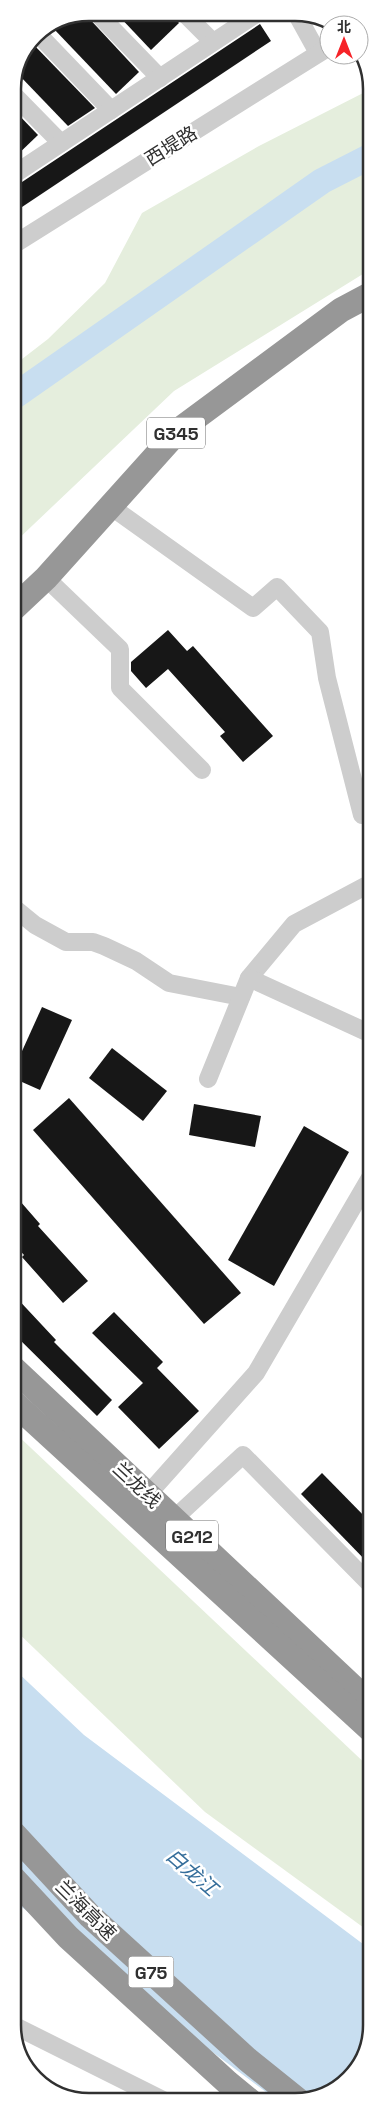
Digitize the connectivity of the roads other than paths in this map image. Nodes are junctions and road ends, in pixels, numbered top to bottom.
1 (105, 21) edge
2 (192, 21) edge
3 (245, 21) edge
4 (302, 22) edge
5 (43, 40) edge
6 (213, 42) junction
7 (319, 45) edge
8 (319, 53) edge
9 (160, 78) junction
10 (21, 102) edge
11 (111, 110) junction
12 (61, 143) junction
13 (21, 170) edge
14 (21, 240) edge
15 (363, 298) edge
16 (110, 506) junction
17 (46, 578) junction
18 (21, 601) edge
19 (202, 770) dead end
20 (362, 815) dead end
21 (363, 887) edge
22 (21, 914) edge
23 (249, 978) junction
24 (241, 997) junction
25 (363, 1030) edge
26 (208, 1079) dead end
27 (363, 1190) edge
28 (21, 1377) edge
29 (21, 1408) edge
30 (140, 1503) junction
31 (166, 1526) junction
32 (363, 1578) edge
33 (363, 1697) edge
34 (363, 1722) edge
35 (21, 1842) edge
36 (21, 1887) edge
37 (22, 2029) edge
38 (149, 2093) edge
39 (240, 2093) edge
40 (289, 2093) edge

1 - 9 street
2 - 6 street
3 - 6 street
4 - 7 street
5 - 11 street
6 - 9 street
8 - 14 street, 西堤路
9 - 11 street
10 - 12 street
11 - 12 street
12 - 13 street
15 - 16 highway, G345
16 - 17 highway, G345
16 - 20 street
17 - 18 highway, G345
17 - 19 street
21 - 23 street
22 - 24 street
23 - 24 street
23 - 25 street
24 - 26 street
27 - 30 street
28 - 30 highway, 兰龙线 / G212
29 - 30 highway, 兰龙线 / G212
30 - 31 highway, 兰龙线 / G212
31 - 32 street
31 - 33 highway, 兰龙线 / G212
31 - 34 highway, 兰龙线 / G212
35 - 40 highway, 兰海高速 / G75
36 - 39 highway, 兰海高速 / G75
37 - 38 street

